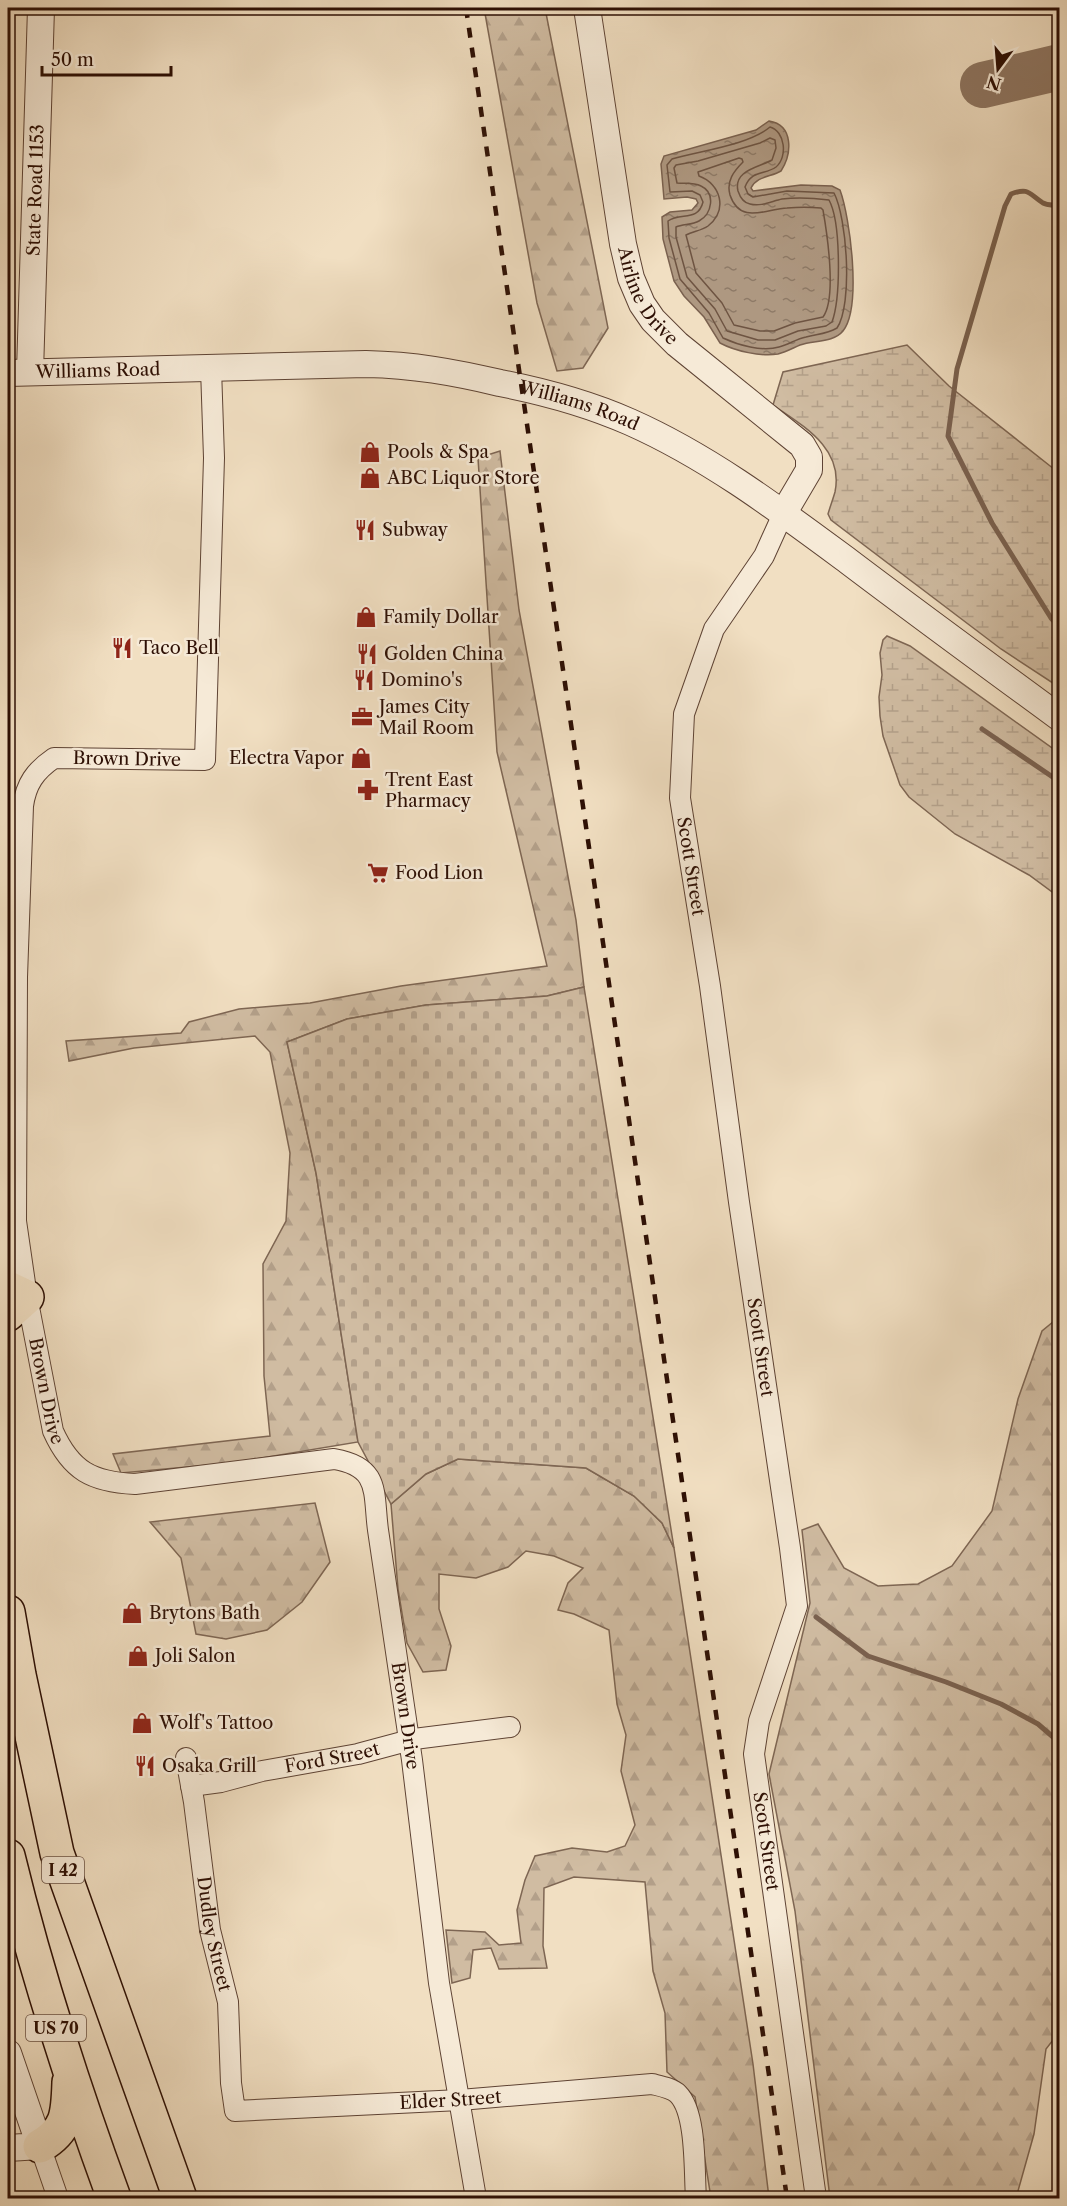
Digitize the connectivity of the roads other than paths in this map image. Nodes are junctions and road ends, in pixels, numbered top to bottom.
1 (41, 8) edge
2 (587, 8) edge
3 (211, 368) junction
4 (19, 373) edge
5 (783, 514) junction
6 (1059, 718) edge
7 (14, 1300) edge
8 (8, 1612) edge
9 (510, 1727) dead end
10 (409, 1741) junction
11 (186, 1758) dead end
12 (191, 1786) junction
13 (8, 1856) edge
14 (8, 2053) edge
15 (69, 2068) junction
16 (460, 2100) junction
17 (235, 2111) joint
18 (40, 2146) junction
19 (8, 2148) edge
20 (112, 2193) edge
21 (58, 2199) edge
22 (180, 2199) edge
23 (476, 2199) edge
24 (696, 2199) edge
25 (816, 2199) edge

1 - 4 street, State Road 1153
2 - 5 street, Airline Drive
3 - 4 street, Williams Road
3 - 5 street, Williams Road
3 - 7 street, Brown Drive
5 - 6 street, Williams Road
5 - 25 street, Scott Street
7 - 10 street, Brown Drive
8 - 22 highway, I 42
9 - 10 street, Ford Street
10 - 12 street, Ford Street
10 - 16 street, Brown Drive
11 - 12 street, Dudley Street
12 - 17 street, Dudley Street
13 - 15 highway, US 70
14 - 18 street
15 - 18 highway
15 - 20 highway, US 70
16 - 17 street, Elder Street
16 - 23 street, Brown Drive
16 - 24 street, Elder Street
18 - 19 street
18 - 20 highway
18 - 21 street

